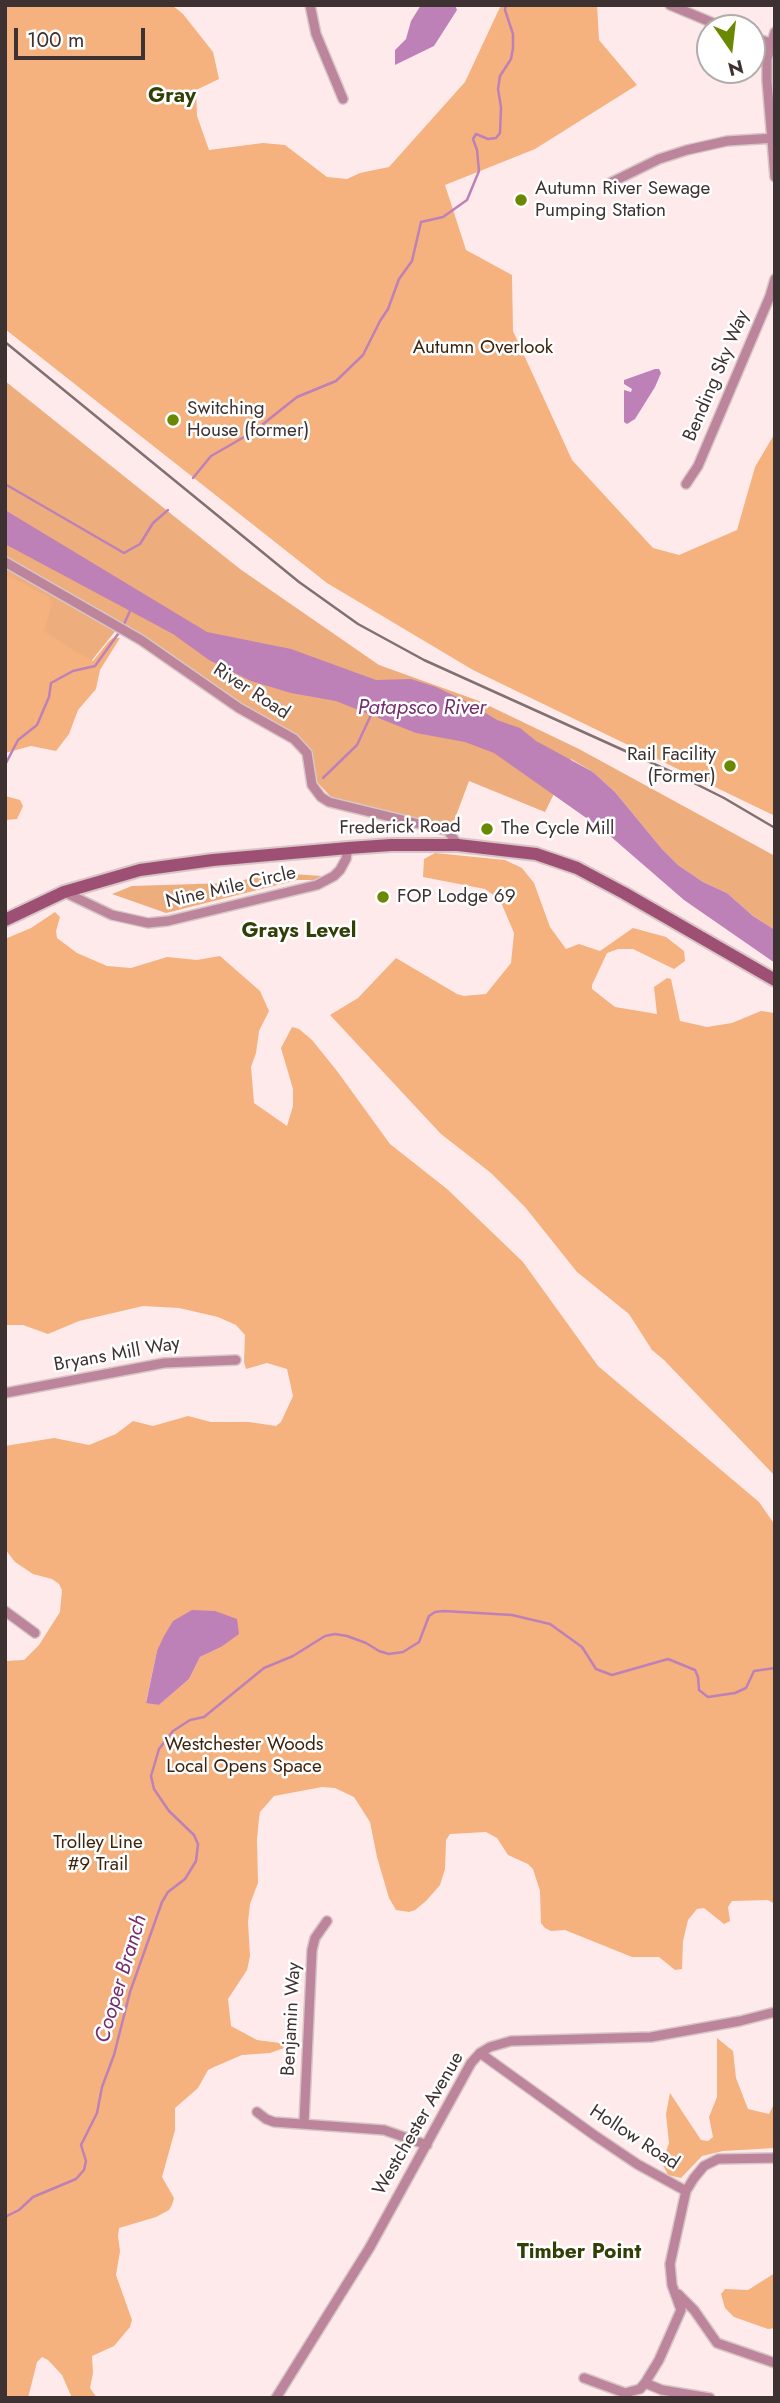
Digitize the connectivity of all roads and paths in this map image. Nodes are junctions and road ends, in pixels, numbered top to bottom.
1 (310, 5) edge
2 (670, 5) edge
3 (696, 16) edge
4 (775, 32) edge
5 (773, 43) edge
6 (343, 99) dead end
7 (773, 138) edge
8 (775, 177) edge
9 (610, 183) dead end
10 (775, 279) edge
11 (686, 484) dead end
12 (5, 562) edge
13 (458, 845) junction
14 (348, 848) junction
15 (64, 892) junction
16 (5, 920) edge
17 (775, 980) edge
18 (236, 1360) dead end
19 (5, 1393) edge
20 (5, 1611) edge
21 (34, 1633) dead end
22 (327, 1921) dead end
23 (775, 2012) edge
24 (480, 2053) junction
25 (257, 2112) dead end
26 (304, 2123) junction
27 (427, 2145) junction
28 (775, 2158) edge
29 (686, 2192) junction
30 (674, 2290) junction
31 (775, 2364) edge
32 (584, 2378) dead end
33 (645, 2383) junction
34 (276, 2398) edge
35 (710, 2398) edge

1 - 6 street
2 - 3 street
4 - 5 street
5 - 7 street
7 - 8 street
7 - 9 street
10 - 11 street, Bending Sky Way
12 - 13 street, River Road
13 - 14 main road, Frederick Road
13 - 17 main road, Frederick Road
14 - 15 main road, Frederick Road
14 - 15 street, Nine Mile Circle
15 - 16 main road, Frederick Road
18 - 19 street, Bryans Mill Way
20 - 21 street
22 - 26 street, Benjamin Way
23 - 24 street, Westchester Avenue
24 - 27 street, Westchester Avenue
24 - 29 street, Hollow Road
25 - 26 street
26 - 27 street
27 - 34 street, Westchester Avenue
28 - 29 street
29 - 30 street, Hollow Road
30 - 31 street
30 - 33 street, Hollow Road
32 - 33 street
33 - 35 street

